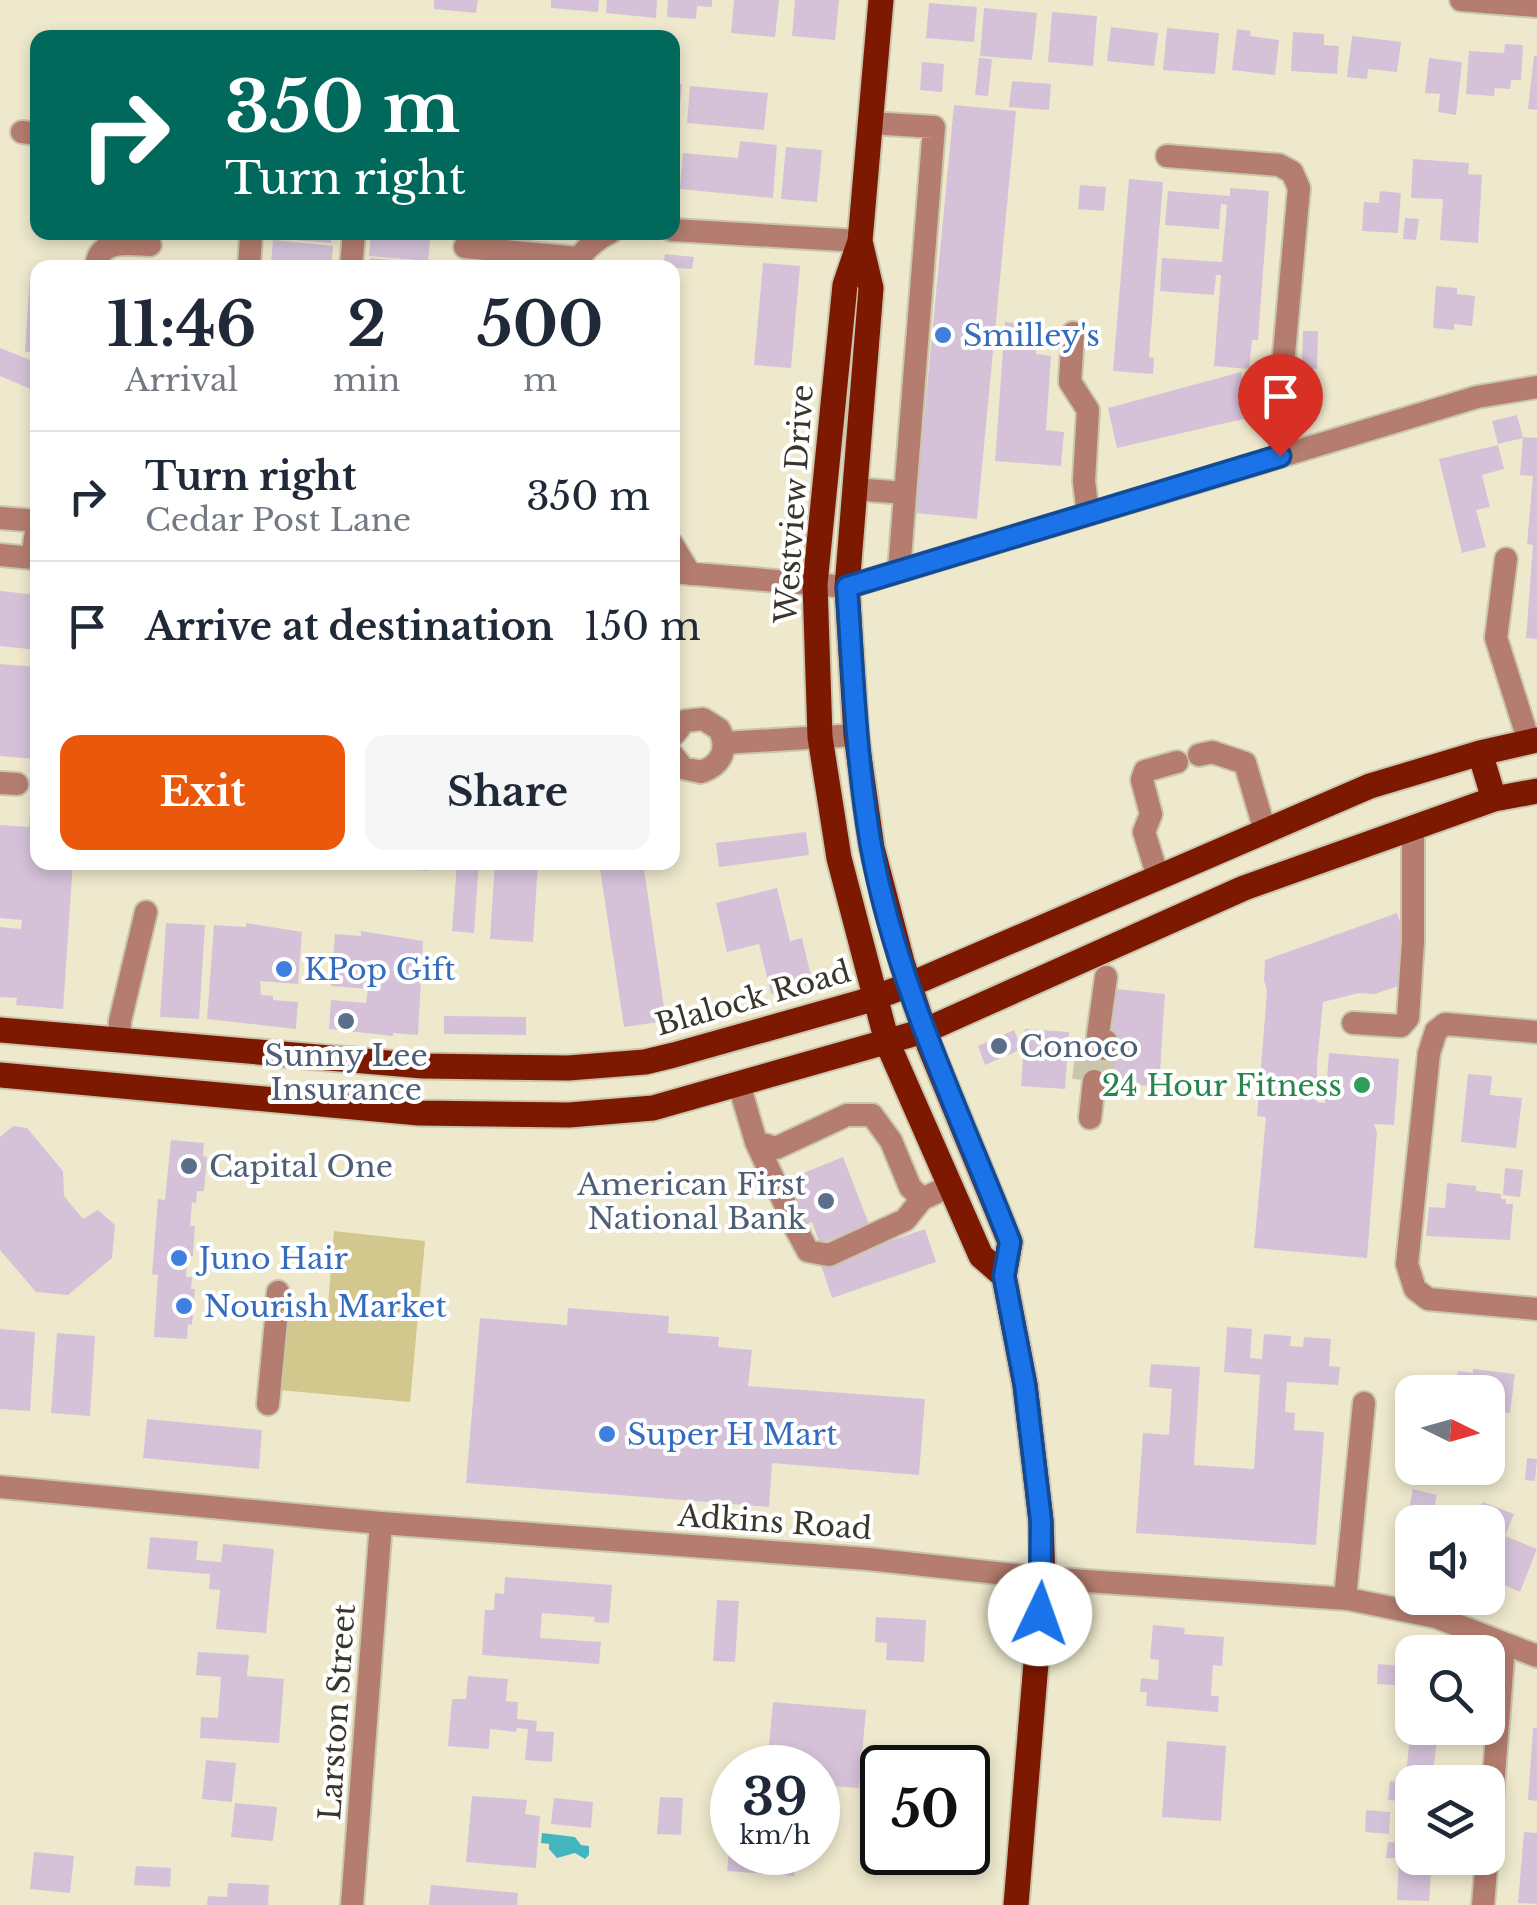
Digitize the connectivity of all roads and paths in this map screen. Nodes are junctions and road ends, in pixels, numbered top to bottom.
1 (881, 0) edge
2 (1461, 0) edge
3 (1537, 6) edge
4 (870, 123) junction
5 (1167, 156) dead end
6 (680, 230) edge
7 (598, 240) edge
8 (860, 241) junction
9 (150, 245) dead end
10 (465, 248) dead end
11 (102, 249) edge
12 (555, 260) edge
13 (580, 260) edge
14 (1073, 333) dead end
15 (1537, 387) edge
16 (1280, 456) junction
17 (854, 490) junction
18 (905, 493) junction
19 (1088, 514) junction
20 (0, 518) edge
21 (30, 520) edge
22 (0, 556) edge
23 (30, 558) edge
24 (1506, 559) dead end
25 (899, 571) junction
26 (681, 573) edge
27 (815, 584) junction
28 (847, 587) junction
29 (680, 727) edge
30 (856, 735) junction
31 (820, 737) junction
32 (1533, 741) edge
33 (724, 743) junction
34 (1480, 753) junction
35 (680, 764) edge
36 (1537, 790) edge
37 (1494, 799) junction
38 (1413, 828) junction
39 (1265, 831) junction
40 (1235, 844) junction
41 (1158, 877) junction
42 (1244, 888) junction
43 (146, 912) dead end
44 (1106, 977) dead end
45 (909, 985) junction
46 (876, 997) junction
47 (1353, 1023) dead end
48 (0, 1030) edge
49 (924, 1030) junction
50 (1537, 1032) edge
51 (119, 1040) junction
52 (888, 1042) junction
53 (1097, 1045) tunnel mouth
54 (568, 1068) junction
55 (0, 1075) edge
56 (739, 1084) junction
57 (570, 1115) junction
58 (756, 1142) junction
59 (950, 1186) junction
60 (922, 1200) junction
61 (786, 1204) dead end
62 (796, 1229) dead end
63 (1004, 1276) junction
64 (272, 1308) tunnel mouth
65 (1537, 1309) edge
66 (1364, 1403) dead end
67 (268, 1404) dead end
68 (0, 1488) edge
69 (382, 1523) junction
70 (1042, 1578) junction
71 (1345, 1598) junction
72 (1480, 1635) edge
73 (1505, 1645) edge
74 (1537, 1656) edge
75 (1485, 1875) edge
76 (352, 1905) edge
77 (1016, 1905) edge
78 (1483, 1905) edge

1 - 4 main road, Westview Drive
2 - 3 street
4 - 8 main road, Westview Drive
4 - 18 street
5 - 16 street
6 - 8 street
7 - 13 street
8 - 17 main road, Westview Drive
8 - 27 main road, Westview Drive
9 - 11 street
10 - 12 street
14 - 19 street
15 - 16 street
16 - 19 street
17 - 18 street
17 - 28 main road, Westview Drive
18 - 25 street
19 - 25 street
20 - 21 street
22 - 23 street
24 - 32 street
25 - 28 street
26 - 27 street
27 - 28 street
27 - 31 main road, Westview Drive
28 - 30 main road, Westview Drive
29 - 33 street
30 - 31 street
30 - 45 main road, Westview Drive
31 - 33 street
31 - 46 main road, Westview Drive
32 - 34 main road, Blalock Road
33 - 35 street
34 - 37 main road
34 - 39 main road, Blalock Road
36 - 37 main road
37 - 38 main road
38 - 42 main road
38 - 47 street
39 - 40 main road, Blalock Road
39 - 41 street
40 - 41 main road, Blalock Road
40 - 42 main road
41 - 45 main road, Blalock Road
42 - 49 main road
43 - 51 street
44 - 53 street
45 - 46 main road, Blalock Road
45 - 49 main road, Westview Drive
46 - 52 main road, Westview Drive
46 - 54 main road, Blalock Road
48 - 51 main road, Blalock Road
49 - 52 main road
49 - 63 main road, Westview Drive
50 - 65 street
51 - 54 main road, Blalock Road
52 - 56 main road
52 - 59 main road, Westview Drive
54 - 57 main road
55 - 57 main road
56 - 57 main road
56 - 58 street
58 - 60 street
58 - 61 street
59 - 60 street
59 - 63 main road, Westview Drive
60 - 62 street
63 - 70 main road, Westview Drive
64 - 67 street
66 - 71 street
68 - 69 street, Adkins Road
69 - 70 street, Adkins Road
69 - 76 street, Larston Street
70 - 71 street, Adkins Road
70 - 77 main road, Westview Drive
71 - 72 street, Adkins Road
73 - 74 street, Adkins Road
75 - 78 street

